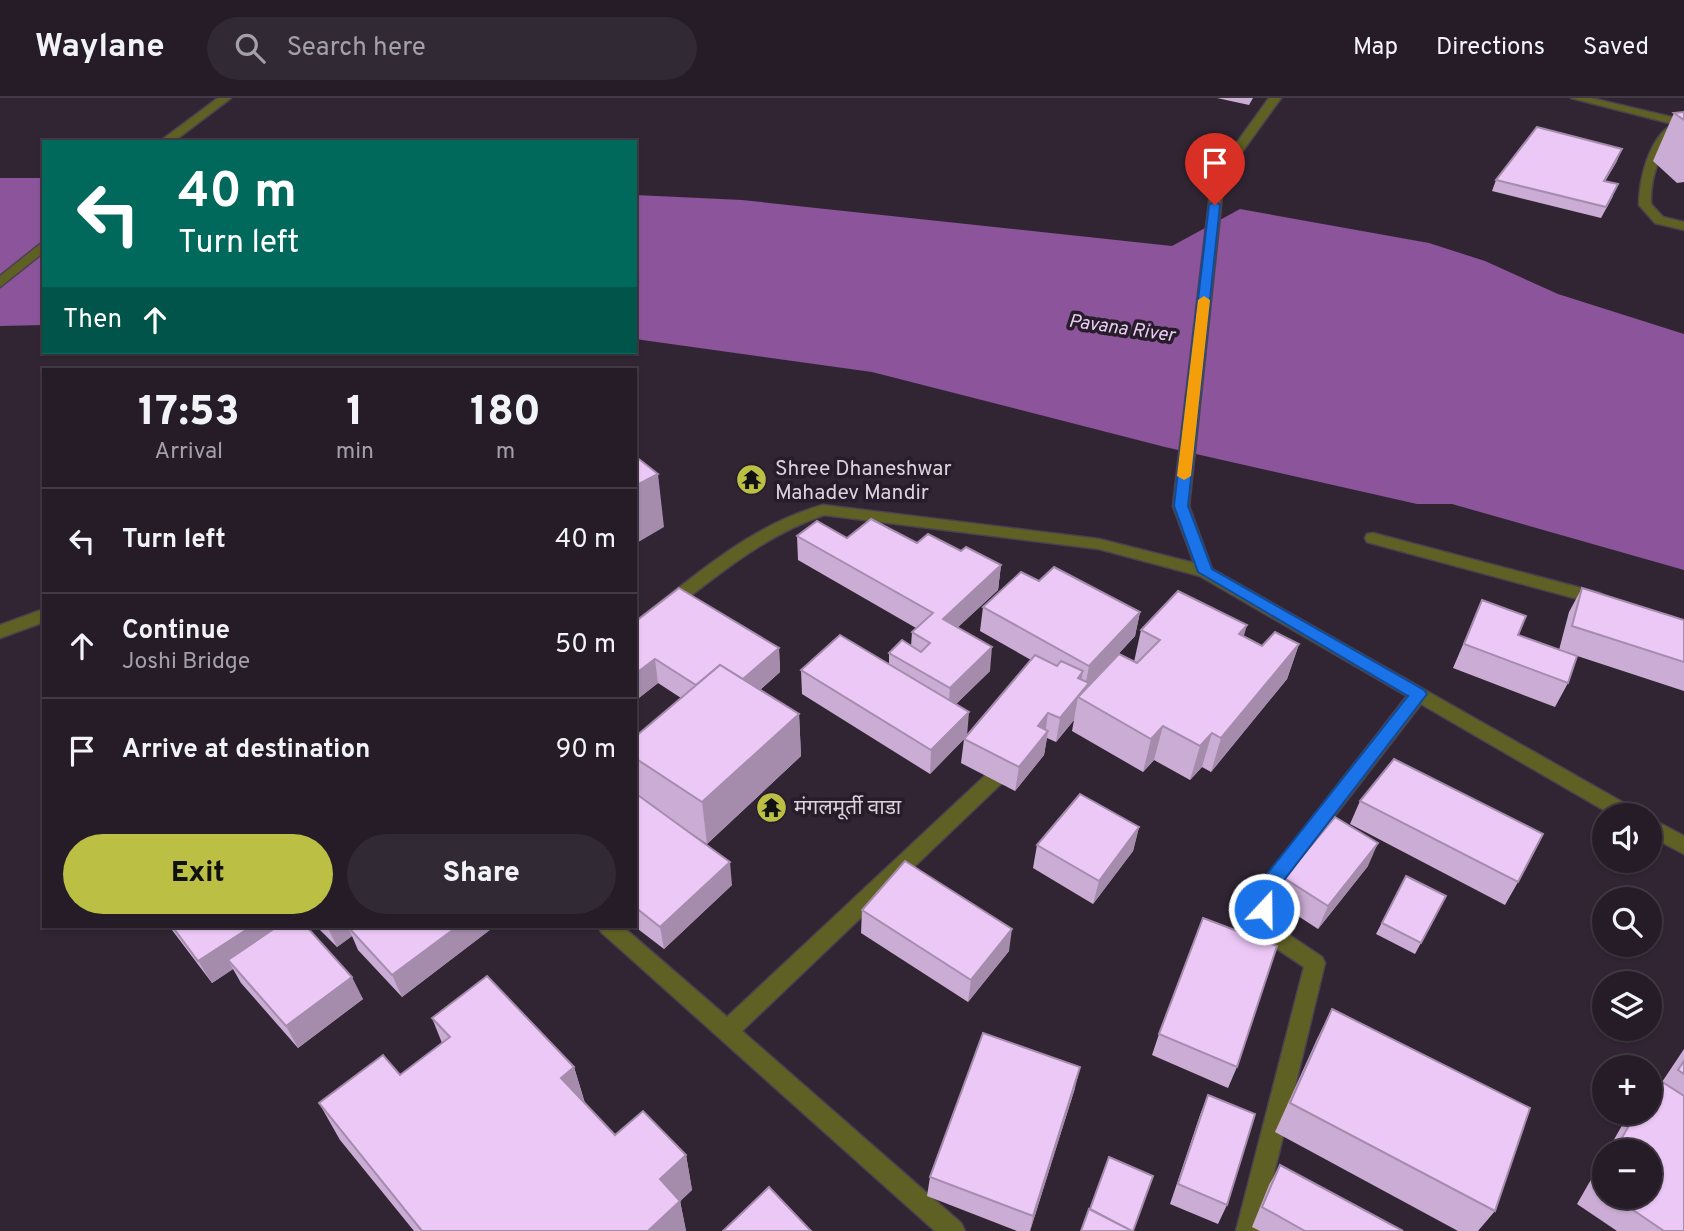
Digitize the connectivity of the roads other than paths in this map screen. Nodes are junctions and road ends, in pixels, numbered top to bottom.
1 (225, 98) edge
2 (1275, 98) edge
3 (1577, 98) edge
4 (1680, 123) edge
5 (167, 140) edge
6 (1684, 226) edge
7 (42, 247) edge
8 (0, 283) edge
9 (1373, 538) dead end
10 (1205, 572) junction
11 (1619, 605) edge
12 (42, 616) edge
13 (637, 629) edge
14 (0, 632) edge
15 (1419, 694) junction
16 (997, 776) edge
17 (1608, 803) edge
18 (1662, 834) edge
19 (1684, 846) edge
20 (610, 928) edge
21 (727, 1031) junction
22 (953, 1231) edge
23 (1248, 1231) edge

1 - 5 street
2 - 10 street
3 - 4 street
4 - 6 street
7 - 8 street
9 - 11 street
10 - 13 street
10 - 15 street
12 - 14 street
15 - 17 street
15 - 23 street
16 - 21 street
18 - 19 street
20 - 21 street
21 - 22 street

